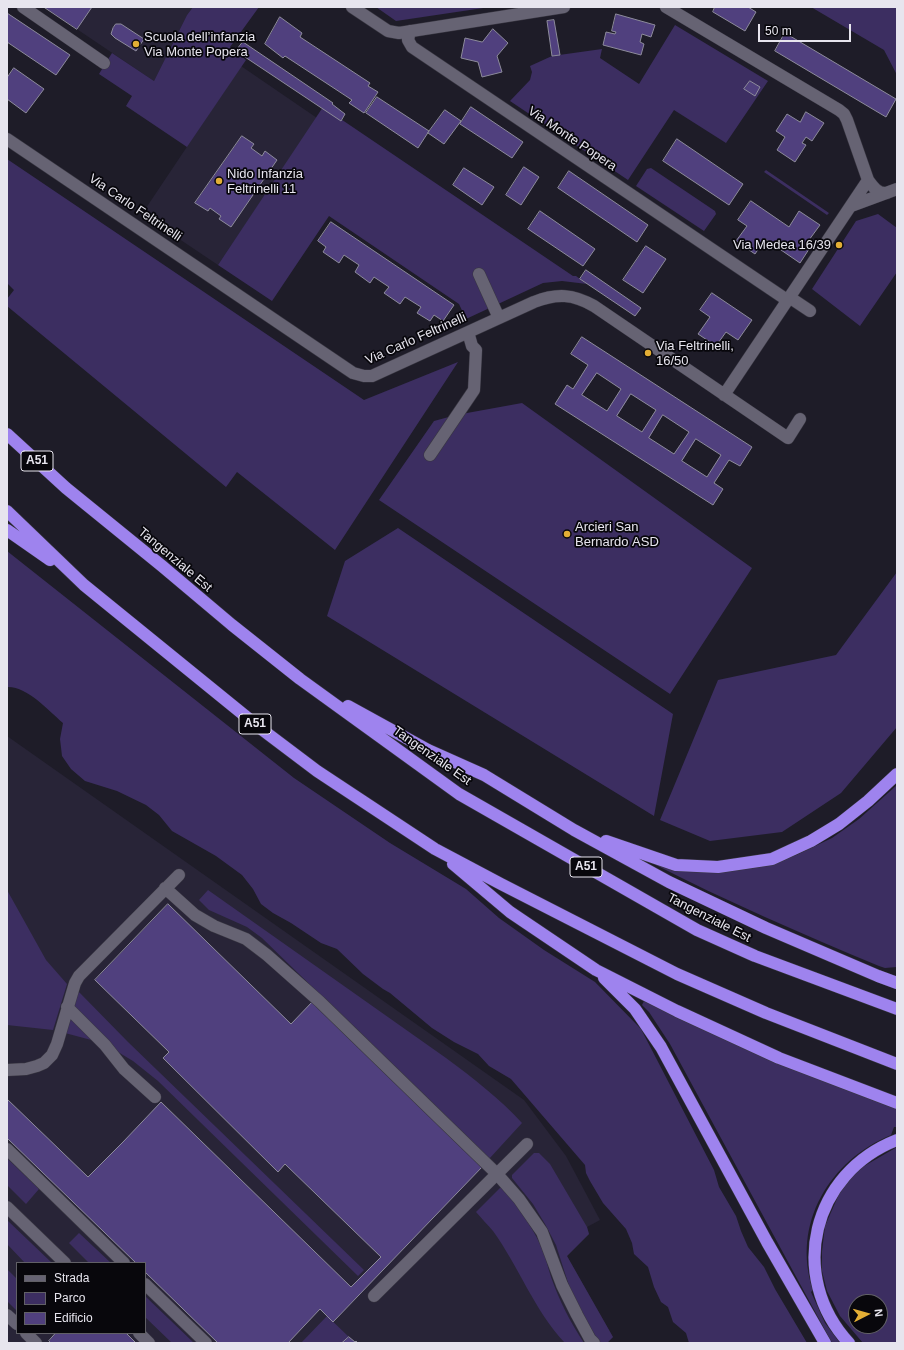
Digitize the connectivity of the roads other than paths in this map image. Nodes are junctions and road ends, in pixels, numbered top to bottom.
1 (23, 7) edge
2 (352, 7) edge
3 (564, 7) edge
4 (666, 7) edge
5 (410, 31) junction
6 (104, 63) dead end
7 (7, 139) edge
8 (868, 180) junction
9 (892, 191) edge
10 (851, 206) junction
11 (479, 274) dead end
12 (788, 299) junction
13 (810, 312) dead end
14 (498, 318) junction
15 (468, 332) junction
16 (724, 395) junction
17 (800, 419) dead end
18 (7, 434) edge
19 (430, 455) dead end
20 (7, 511) edge
21 (7, 530) edge
22 (84, 585) junction
23 (300, 679) junction
24 (897, 774) edge
25 (574, 830) junction
26 (435, 849) junction
27 (179, 875) dead end
28 (165, 888) junction
29 (596, 970) junction
30 (897, 982) edge
31 (67, 1007) junction
32 (897, 1009) edge
33 (897, 1064) edge
34 (7, 1070) edge
35 (155, 1097) dead end
36 (897, 1103) edge
37 (897, 1140) edge
38 (527, 1144) dead end
39 (7, 1149) edge
40 (497, 1174) junction
41 (7, 1207) edge
42 (767, 1242) junction
43 (65, 1262) edge
44 (123, 1262) edge
45 (146, 1285) edge
46 (374, 1296) dead end
47 (7, 1315) edge
48 (16, 1323) edge
49 (27, 1334) edge
50 (140, 1334) edge
51 (36, 1343) edge
52 (149, 1343) edge
53 (206, 1343) edge
54 (594, 1343) edge
55 (816, 1343) edge
56 (825, 1343) edge
57 (849, 1343) edge

1 - 6 street
2 - 5 street
3 - 5 street
4 - 8 street
5 - 12 street, Via Monte Popera
7 - 15 street, Via Carlo Feltrinelli
8 - 9 street
8 - 10 street
9 - 10 street
10 - 12 street
11 - 14 street
12 - 13 street, Via Monte Popera
12 - 16 street
14 - 15 street, Via Carlo Feltrinelli
14 - 16 street, Via Carlo Feltrinelli
15 - 19 street
16 - 17 street, Via Carlo Feltrinelli
18 - 23 highway, Tangenziale Est / A51
20 - 22 highway, A51
21 - 22 highway
22 - 26 highway, A51
23 - 25 highway
23 - 32 highway, Tangenziale Est / A51
24 - 25 highway
25 - 30 highway
26 - 29 highway
26 - 33 highway, A51
27 - 28 street
28 - 31 street
28 - 40 street
29 - 36 highway
29 - 42 highway
31 - 34 street
31 - 35 street
37 - 57 highway
38 - 40 street
39 - 44 street
40 - 46 street
40 - 54 street
41 - 43 street
42 - 55 highway
42 - 56 highway
45 - 53 street
47 - 48 street
49 - 51 street
50 - 52 street

